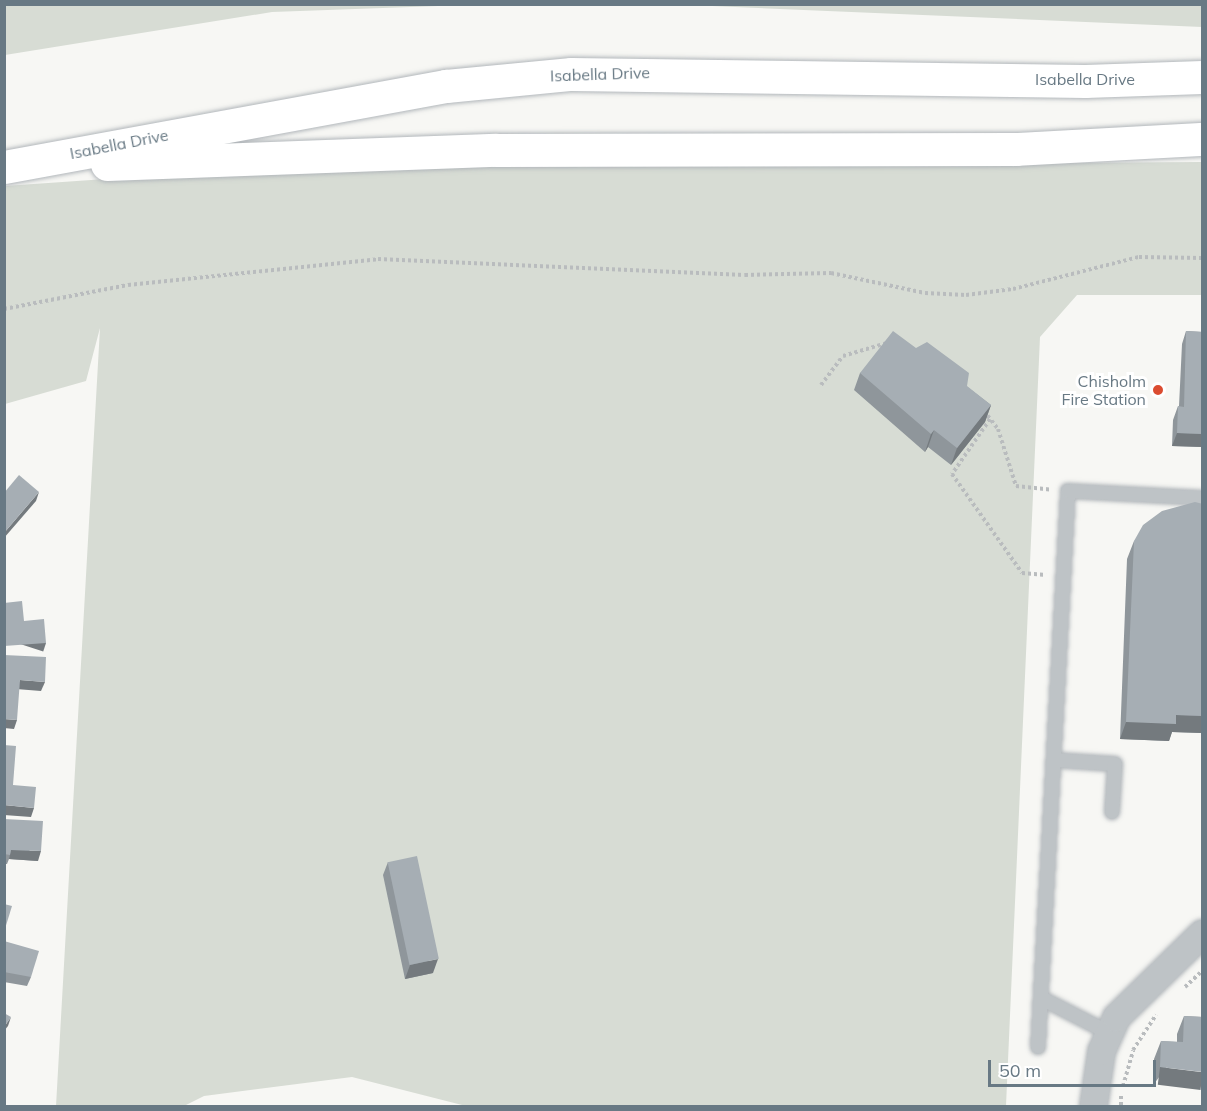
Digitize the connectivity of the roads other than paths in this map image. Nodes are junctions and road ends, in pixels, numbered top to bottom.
1 (1203, 77) edge
2 (1203, 138) edge
3 (4, 168) edge
4 (1203, 498) edge
5 (1054, 760) junction
6 (1112, 812) dead end
7 (1203, 933) edge
8 (1041, 998) junction
9 (1109, 1034) junction
10 (1038, 1047) dead end
11 (1093, 1107) edge

1 - 3 main road, Isabella Drive
2 - 3 main road, Isabella Drive
4 - 5 lane
5 - 6 lane
5 - 8 lane
7 - 9 street
8 - 9 lane
8 - 10 lane
9 - 11 street

